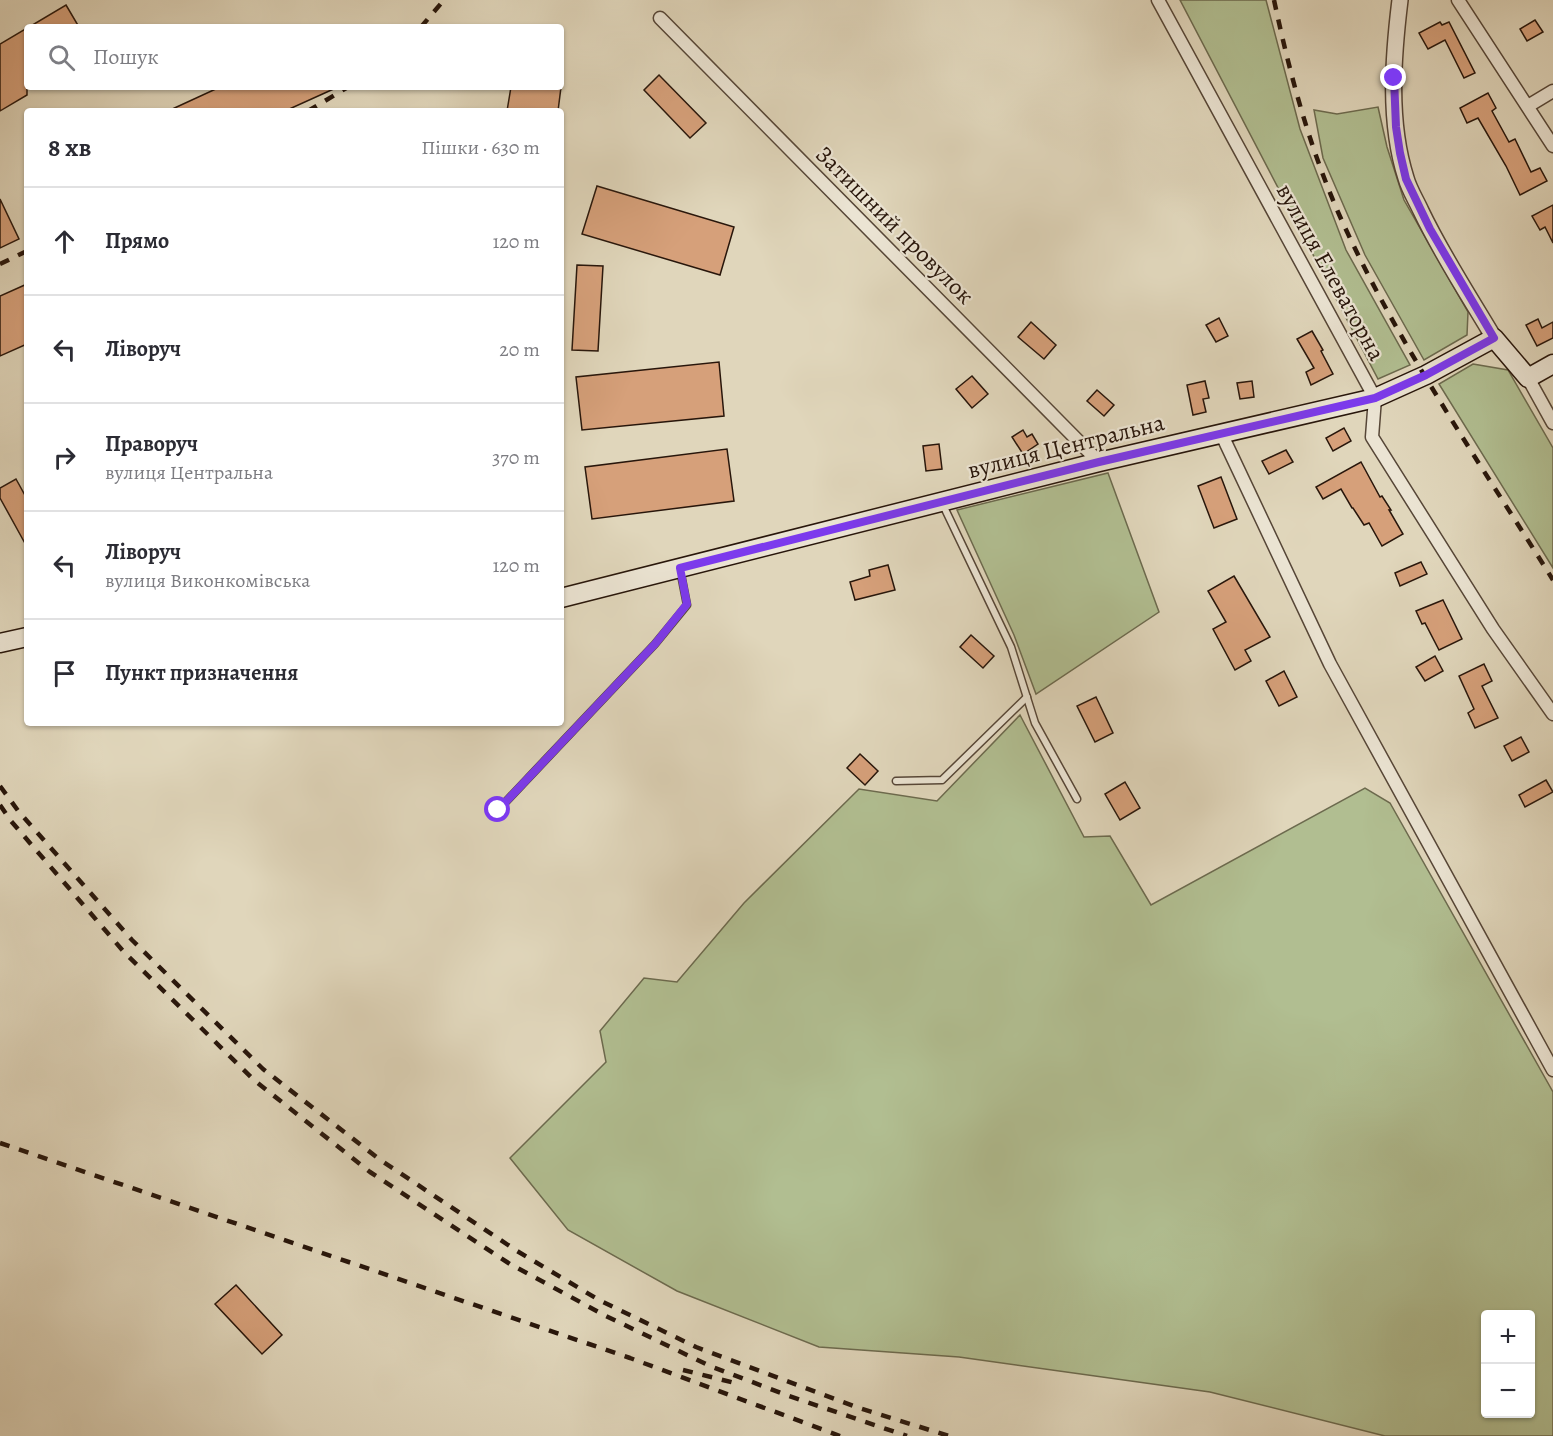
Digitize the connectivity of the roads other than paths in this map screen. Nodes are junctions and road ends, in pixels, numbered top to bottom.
1 (1158, 0) edge
2 (1400, 0) edge
3 (1458, 0) edge
4 (660, 18) dead end
5 (1553, 91) edge
6 (1528, 106) junction
7 (1553, 146) edge
8 (1494, 338) junction
9 (1553, 364) edge
10 (1528, 378) junction
11 (1375, 398) junction
12 (1553, 423) edge
13 (1221, 433) junction
14 (1099, 462) junction
15 (942, 502) junction
16 (680, 568) junction
17 (564, 597) edge
18 (24, 638) edge
19 (0, 643) edge
20 (1027, 697) junction
21 (1553, 714) edge
22 (896, 781) dead end
23 (1077, 799) dead end
24 (498, 810) dead end
25 (1553, 1070) edge

1 - 11 street, вулиця Елеваторна
2 - 8 street
3 - 6 street
4 - 14 street, Затишний провулок
5 - 6 street
6 - 7 street
8 - 10 main road
8 - 11 main road, вулиця Центральна
9 - 10 main road
10 - 12 street
11 - 13 main road, вулиця Центральна
11 - 21 street, вулиця Елеваторна
13 - 14 main road, вулиця Центральна
13 - 25 street
14 - 15 main road, вулиця Центральна
15 - 16 main road, вулиця Центральна
15 - 20 lane
16 - 17 main road, вулиця Центральна
16 - 24 lane
18 - 19 main road
20 - 22 lane
20 - 23 lane

